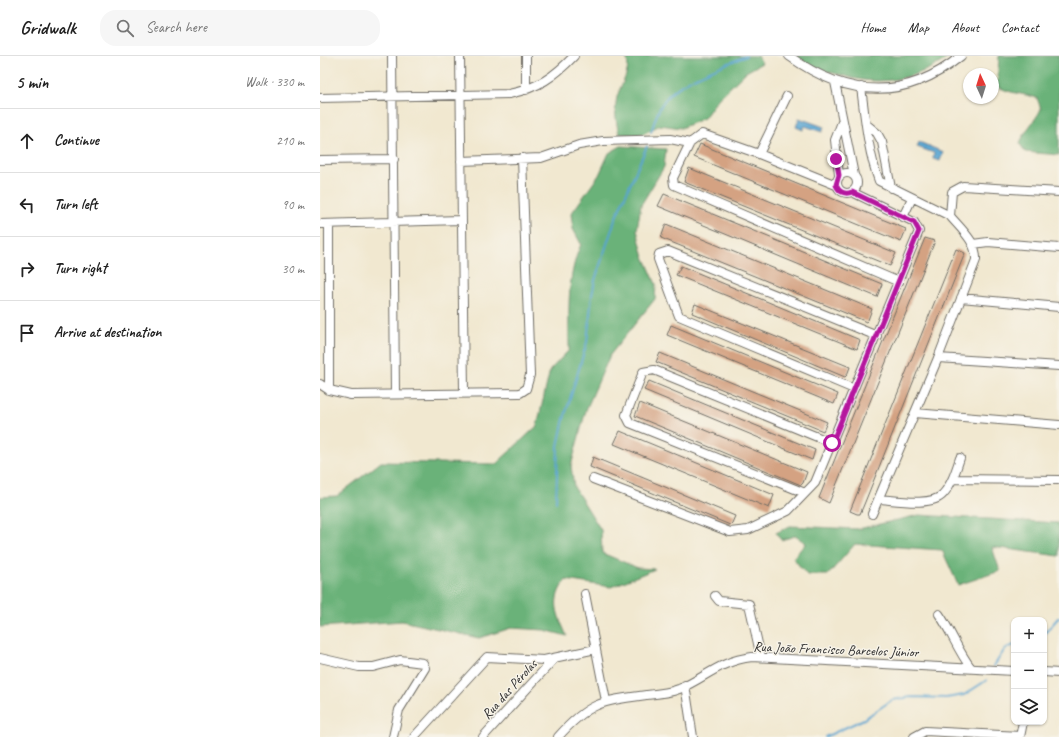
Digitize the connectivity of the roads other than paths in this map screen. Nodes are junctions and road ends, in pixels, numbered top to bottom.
1 (392, 56) edge
2 (460, 56) edge
3 (526, 56) edge
4 (574, 56) edge
5 (789, 56) edge
6 (961, 56) edge
7 (835, 82) junction
8 (861, 87) junction
9 (526, 90) junction
10 (461, 95) junction
11 (392, 96) junction
12 (787, 96) dead end
13 (320, 98) edge
14 (842, 122) junction
15 (866, 124) junction
16 (690, 143) junction
17 (759, 154) junction
18 (522, 158) junction
19 (394, 159) junction
20 (320, 160) edge
21 (461, 161) junction
22 (839, 175) junction
23 (854, 175) junction
24 (836, 185) junction
25 (891, 188) junction
26 (852, 192) junction
27 (1059, 192) edge
28 (912, 198) junction
29 (950, 216) junction
30 (903, 217) junction
31 (461, 220) junction
32 (395, 222) junction
33 (320, 224) edge
34 (329, 224) junction
35 (973, 244) junction
36 (1059, 248) edge
37 (899, 282) junction
38 (961, 298) junction
39 (1059, 307) edge
40 (877, 336) junction
41 (938, 358) junction
42 (1059, 366) edge
43 (320, 384) edge
44 (854, 389) junction
45 (329, 390) junction
46 (464, 392) junction
47 (396, 393) junction
48 (915, 413) junction
49 (1059, 425) edge
50 (832, 443) junction
51 (960, 458) dead end
52 (592, 479) dead end
53 (953, 479) junction
54 (1059, 480) edge
55 (806, 493) junction
56 (879, 499) junction
57 (872, 514) dead end
58 (585, 594) dead end
59 (715, 596) dead end
60 (939, 614) dead end
61 (596, 649) junction
62 (761, 657) junction
63 (320, 658) edge
64 (554, 659) junction
65 (971, 668) junction
66 (1011, 671) edge
67 (1047, 672) edge
68 (1059, 673) edge
69 (685, 686) junction
70 (606, 701) junction
71 (1022, 725) edge
72 (393, 737) edge
73 (414, 737) edge
74 (483, 737) edge
75 (558, 737) edge
76 (693, 737) edge
77 (914, 737) edge
78 (1020, 737) edge

1 - 11 street
2 - 10 street
3 - 9 street
4 - 9 street
5 - 7 street
6 - 8 street
7 - 8 street
7 - 14 street
8 - 15 street
9 - 10 street
10 - 11 street
10 - 21 street
11 - 13 street
11 - 19 street
12 - 17 street
14 - 22 street
14 - 23 street
15 - 25 street
15 - 25 street
16 - 17 street
16 - 18 street
16 - 37 street
17 - 24 street
18 - 21 street
18 - 46 street
19 - 20 street
19 - 32 street
21 - 31 street
22 - 23 street
22 - 24 street
23 - 26 street
24 - 26 street
25 - 28 street
26 - 30 street
27 - 29 street
28 - 29 street
28 - 30 street
29 - 35 street
30 - 37 street
31 - 32 street
31 - 46 street
32 - 34 street
32 - 47 street
33 - 34 street
34 - 45 street
35 - 36 street
35 - 38 street
37 - 40 street
38 - 39 street
38 - 41 street
40 - 44 street
40 - 44 street
41 - 42 street
41 - 48 street
43 - 45 street
44 - 50 street
45 - 47 street
46 - 47 street
48 - 49 street
48 - 56 street
50 - 55 street
50 - 55 street
51 - 53 street
52 - 55 street
53 - 54 street
53 - 56 street
56 - 57 street
58 - 61 street
59 - 62 street
60 - 65 street
61 - 64 street
61 - 70 street
62 - 65 street, Rua João Francisco Barcelos Júnior
62 - 69 street, Rua João Francisco Barcelos Júnior
63 - 72 street
64 - 73 street
64 - 74 street, Rua das Pérolas
65 - 66 street, Rua João Francisco Barcelos Júnior
67 - 68 street
69 - 70 street, Rua João Francisco Barcelos Júnior
69 - 76 street
70 - 75 street, Rua João Francisco Barcelos Júnior
71 - 78 street
77 - 78 street

